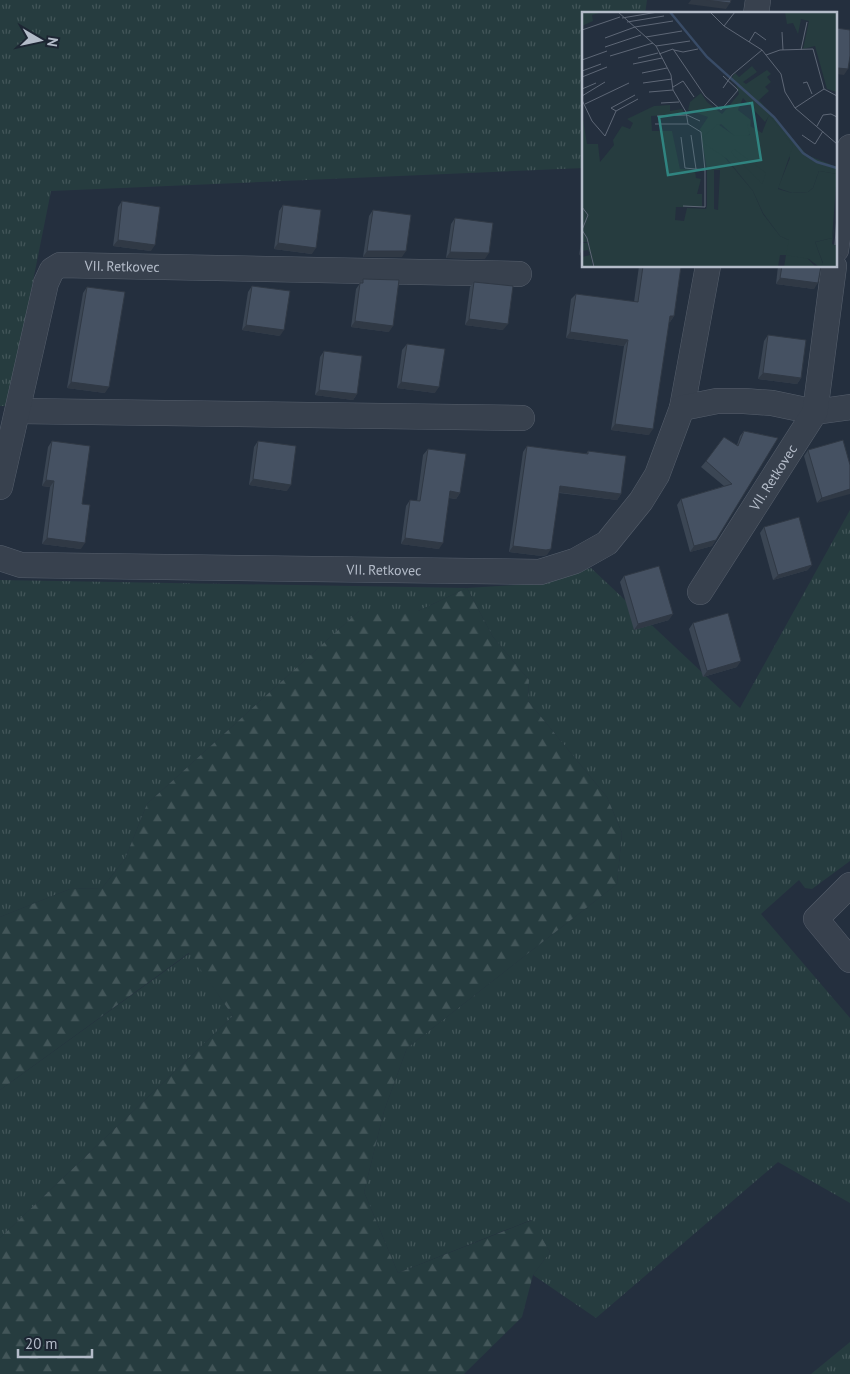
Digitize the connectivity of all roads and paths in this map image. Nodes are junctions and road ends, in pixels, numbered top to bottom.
1 (850, 147) edge
2 (838, 235) edge
3 (708, 268) edge
4 (834, 268) edge
5 (519, 274) dead end
6 (850, 407) edge
7 (682, 408) junction
8 (19, 411) junction
9 (815, 412) junction
10 (522, 418) dead end
11 (0, 487) edge
12 (0, 558) edge
13 (700, 592) dead end
14 (850, 886) edge
15 (850, 960) edge

1 - 2 street
3 - 7 street, VII. Retkovec
4 - 9 street, VII. Retkovec
5 - 8 street, VII. Retkovec
6 - 9 street
7 - 9 street
7 - 12 street, VII. Retkovec
8 - 10 street
8 - 11 street, VII. Retkovec
9 - 13 street, VII. Retkovec
14 - 15 street

